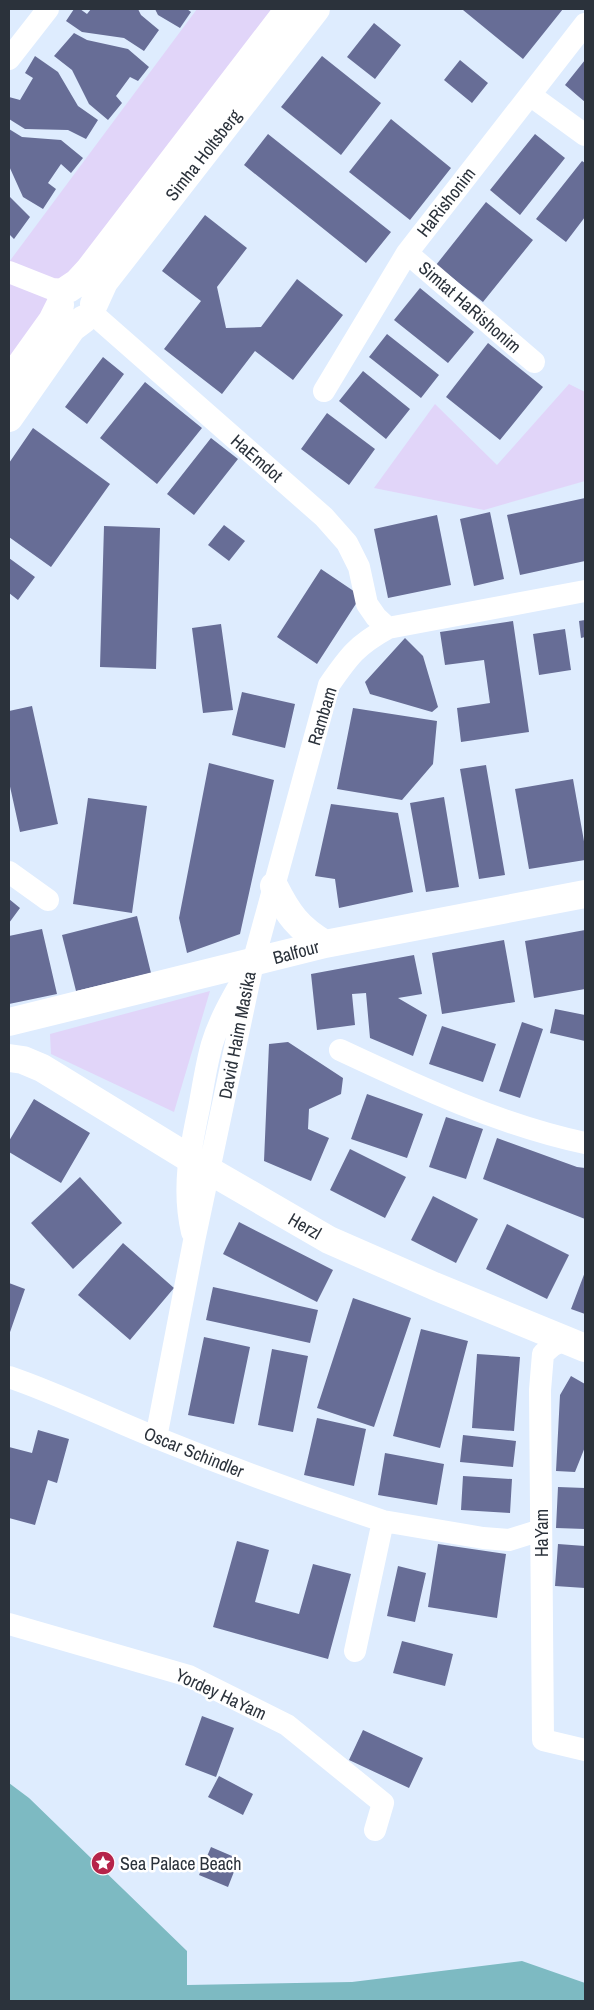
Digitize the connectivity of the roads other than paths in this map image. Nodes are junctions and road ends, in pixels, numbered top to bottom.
1 (48, 9) edge
2 (289, 9) edge
3 (316, 9) edge
4 (585, 24) edge
5 (9, 59) edge
6 (530, 95) junction
7 (585, 135) edge
8 (406, 253) junction
9 (9, 272) edge
10 (61, 294) junction
11 (90, 312) junction
12 (534, 362) dead end
13 (9, 381) edge
14 (324, 391) dead end
15 (9, 418) edge
16 (585, 591) edge
17 (388, 628) junction
18 (9, 872) edge
19 (274, 886) junction
20 (585, 894) edge
21 (48, 900) dead end
22 (325, 944) junction
23 (252, 963) junction
24 (9, 1022) edge
25 (340, 1050) dead end
26 (9, 1058) edge
27 (585, 1143) edge
28 (199, 1164) junction
29 (576, 1343) edge
30 (9, 1377) edge
31 (156, 1438) junction
32 (383, 1521) junction
33 (541, 1530) junction
34 (9, 1624) edge
35 (355, 1651) dead end
36 (585, 1750) edge
37 (375, 1830) dead end

1 - 5 street
2 - 10 street, Simha Holtsberg
3 - 11 street, Simha Holtsberg
4 - 6 street, HaRishonim
6 - 7 street
6 - 8 street, HaRishonim
8 - 12 street, Simtat HaRishonim
8 - 14 street, HaRishonim
9 - 10 street
10 - 11 street
10 - 13 street, Simha Holtsberg
11 - 15 street, Simha Holtsberg
11 - 17 street, HaEmdot
16 - 17 street, Rambam
17 - 19 street, Rambam
18 - 21 street
19 - 22 street
19 - 23 street, Rambam
20 - 22 street, Balfour
22 - 23 street, Balfour
23 - 24 street, Balfour
23 - 28 street, David Haim Masika
25 - 27 street
26 - 28 street, Herzl
28 - 29 street, Herzl
28 - 31 street, David Haim Masika
29 - 33 street, HaYam
30 - 31 street, Oscar Schindler
31 - 32 street, Oscar Schindler
32 - 33 street, Oscar Schindler
32 - 35 street
33 - 36 street, HaYam
34 - 37 street, Yordey HaYam

